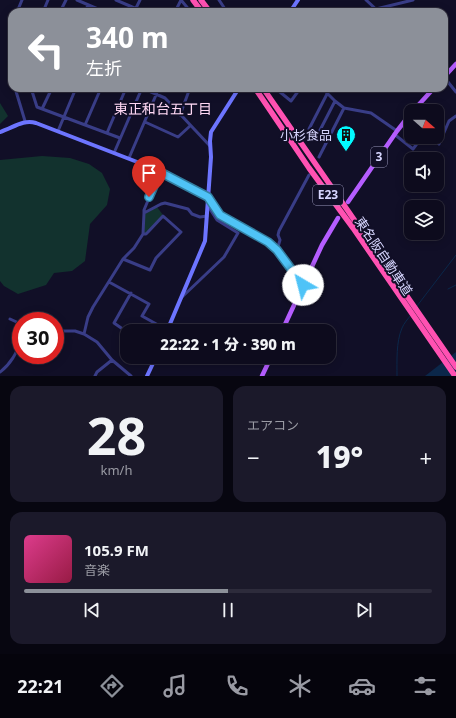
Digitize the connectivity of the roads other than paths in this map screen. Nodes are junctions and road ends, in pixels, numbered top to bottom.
1 (77, 0) edge
2 (116, 0) edge
3 (140, 0) edge
4 (181, 0) edge
5 (366, 0) edge
6 (413, 0) edge
7 (88, 5) junction
8 (87, 8) edge
9 (95, 8) edge
10 (136, 8) joint
11 (188, 8) edge
12 (375, 8) edge
13 (380, 8) edge
14 (456, 64) edge
15 (448, 73) edge
16 (448, 80) edge
17 (16, 92) edge
18 (32, 92) edge
19 (50, 92) edge
20 (74, 92) edge
21 (99, 92) edge
22 (124, 92) edge
23 (140, 92) edge
24 (152, 92) edge
25 (189, 92) edge
26 (236, 92) edge
27 (258, 92) edge
28 (266, 92) edge
29 (280, 92) edge
30 (298, 92) edge
31 (430, 92) edge
32 (456, 92) edge
33 (157, 94) junction
34 (327, 94) joint
35 (334, 101) junction
36 (419, 104) edge
37 (344, 108) junction
38 (42, 109) junction
39 (180, 115) junction
40 (456, 116) edge
41 (63, 117) junction
42 (25, 121) junction
43 (144, 122) junction
44 (404, 122) edge
45 (85, 125) junction
46 (190, 126) junction
47 (58, 131) junction
48 (0, 132) edge
49 (106, 133) junction
50 (396, 133) junction
51 (444, 134) edge
52 (317, 136) junction
53 (120, 138) junction
54 (404, 141) edge
55 (326, 143) junction
56 (408, 144) edge
57 (417, 144) edge
58 (210, 146) junction
59 (114, 153) junction
60 (319, 157) dead end
61 (129, 158) junction
62 (160, 172) junction
63 (310, 175) dead end
64 (208, 197) junction
65 (348, 202) dead end
66 (208, 206) junction
67 (144, 213) junction
68 (207, 216) junction
69 (338, 218) dead end
70 (143, 234) junction
71 (277, 250) junction
72 (123, 259) junction
73 (109, 282) junction
74 (303, 285) junction
75 (131, 293) junction
76 (180, 299) junction
77 (155, 324) edge
78 (170, 324) edge
79 (285, 324) edge
80 (120, 327) edge
81 (64, 331) edge
82 (84, 334) junction
83 (12, 358) edge
84 (112, 360) junction
85 (152, 364) edge
86 (268, 364) edge
87 (456, 367) edge
88 (0, 372) edge
89 (95, 376) edge
90 (131, 376) edge
91 (148, 376) edge
92 (262, 376) edge
93 (455, 376) edge

1 - 7 street
2 - 10 street
3 - 10 street
4 - 11 street
5 - 12 street
6 - 13 street
7 - 8 street
7 - 9 street
14 - 15 main road
16 - 32 street
17 - 42 street
18 - 38 street
19 - 38 street
20 - 41 street
21 - 45 street
22 - 49 street
23 - 53 street
24 - 33 street
25 - 39 street
26 - 58 street
27 - 93 highway, 東名阪自動車道 / E23
28 - 87 highway, 東名阪自動車道 / E23
29 - 30 street
31 - 36 main road
33 - 39 street
33 - 43 street
34 - 35 street
34 - 52 street
35 - 37 street
35 - 52 street
37 - 50 street
37 - 55 street
38 - 41 street
39 - 46 street
40 - 51 street
41 - 45 street
41 - 47 street
42 - 47 street
42 - 48 street
43 - 46 street
43 - 61 street
44 - 50 main road, 3
45 - 49 street
46 - 58 street
47 - 59 street
49 - 53 street
50 - 54 street
50 - 65 main road, 3
52 - 55 street
53 - 59 street
55 - 60 street
56 - 57 street
58 - 64 street
59 - 61 street
61 - 62 street
62 - 64 street
62 - 67 street
63 - 71 street
64 - 66 street
64 - 71 street
66 - 68 street
66 - 76 street
67 - 68 street
67 - 70 street
68 - 76 street
69 - 74 main road
70 - 72 street
70 - 72 street
71 - 74 street
72 - 73 street
73 - 75 street
73 - 82 street
74 - 79 main road
75 - 77 street
75 - 80 street
76 - 78 street
81 - 82 street
82 - 84 street
83 - 88 street
84 - 89 street
84 - 90 street
85 - 91 street
86 - 92 main road

